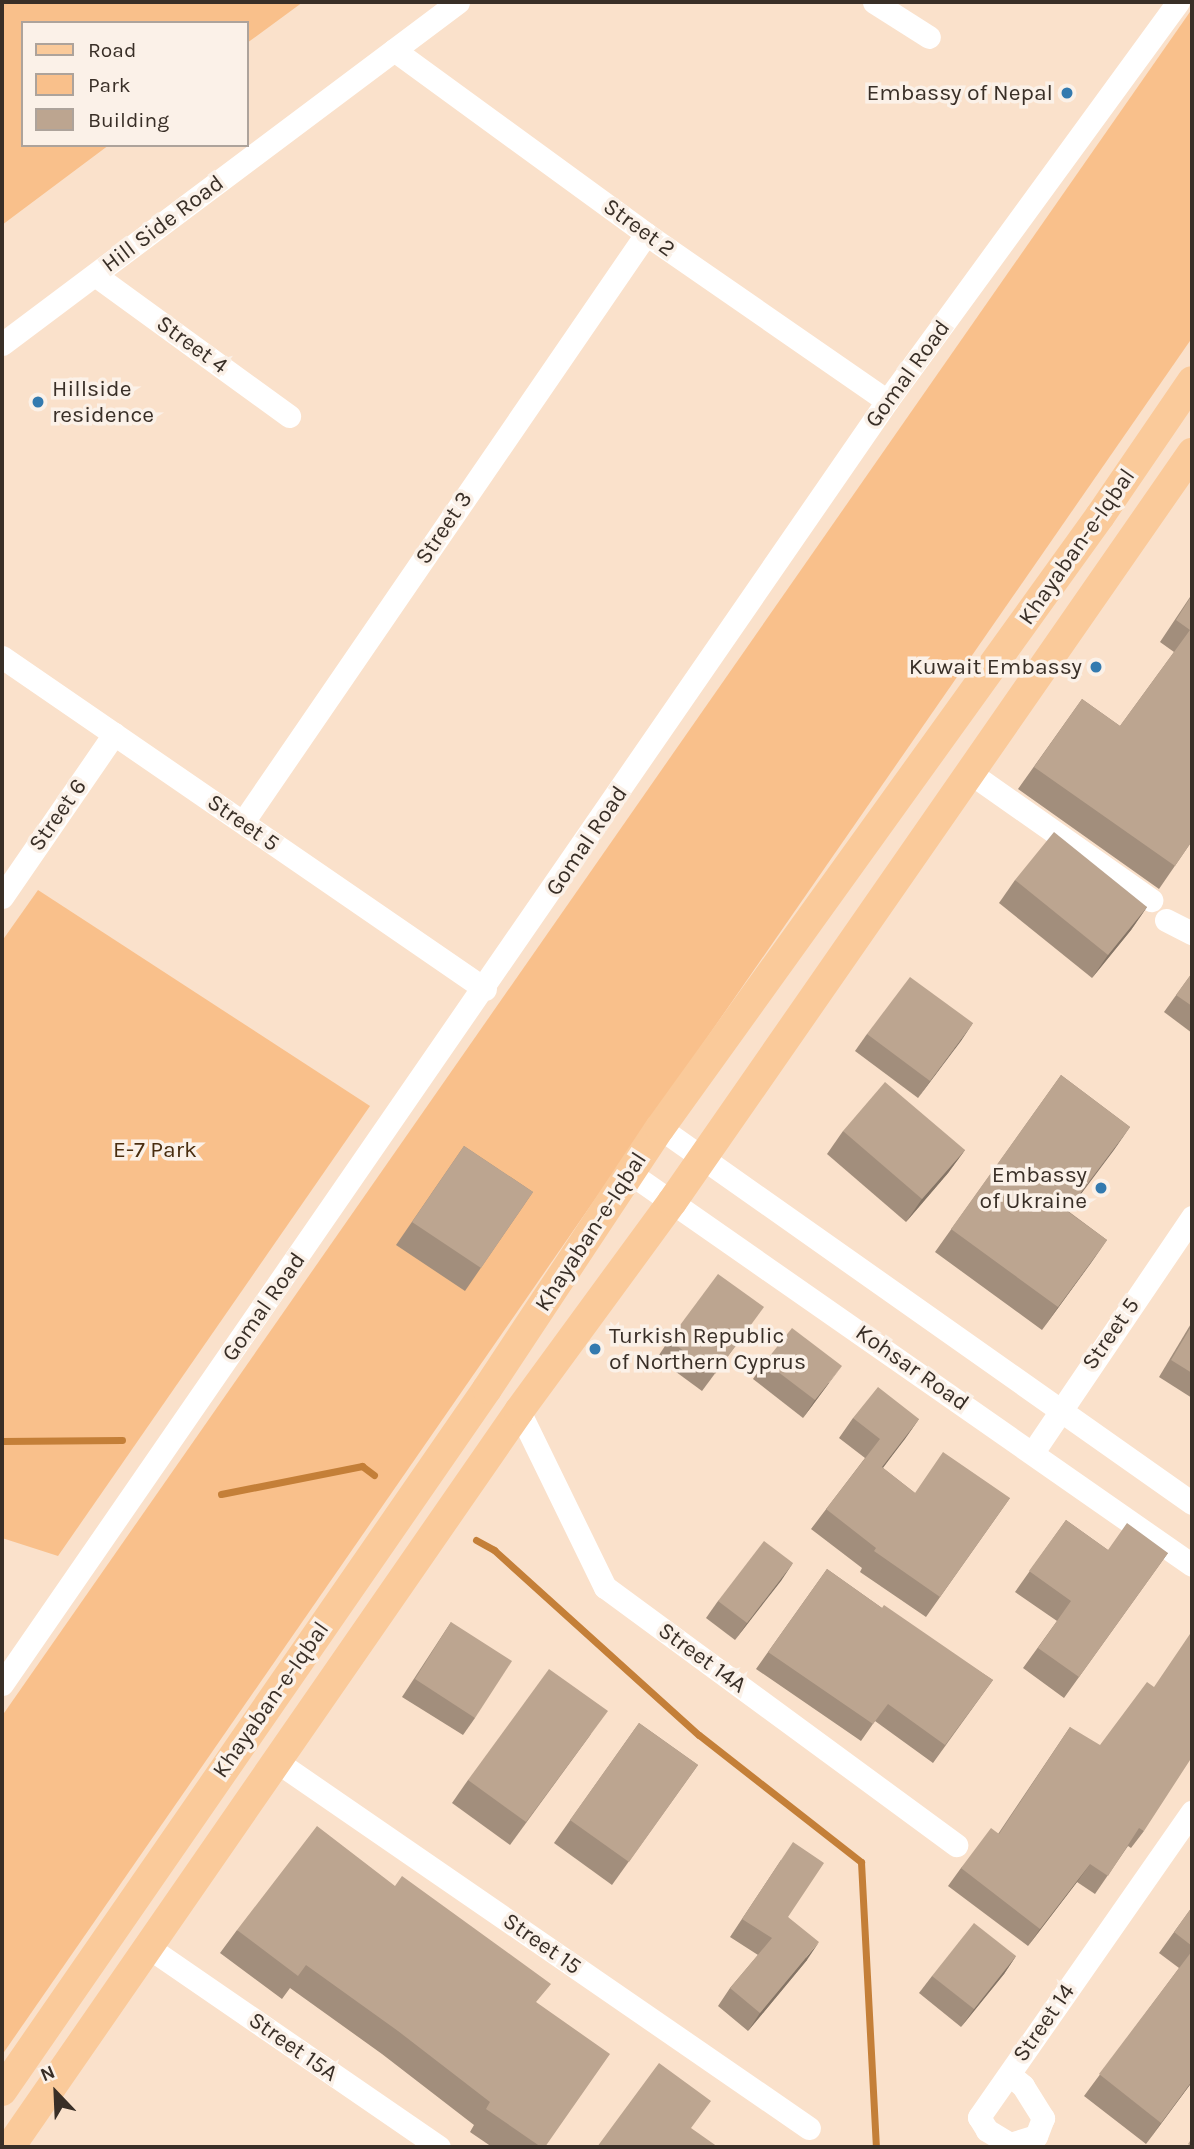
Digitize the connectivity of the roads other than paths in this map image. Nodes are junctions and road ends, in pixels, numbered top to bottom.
1 (458, 2) edge
2 (874, 2) edge
3 (1178, 2) edge
4 (929, 37) dead end
5 (394, 50) junction
6 (646, 234) junction
7 (95, 275) junction
8 (2, 344) edge
9 (1192, 380) edge
10 (887, 401) junction
11 (289, 416) dead end
12 (1192, 453) edge
13 (2, 657) edge
14 (114, 734) junction
15 (969, 772) junction
16 (243, 822) junction
17 (2, 897) edge
18 (1151, 900) dead end
19 (1166, 920) dead end
20 (1192, 933) edge
21 (485, 989) junction
22 (660, 1128) junction
23 (699, 1157) junction
24 (630, 1173) junction
25 (672, 1202) junction
26 (1192, 1217) edge
27 (1060, 1408) junction
28 (519, 1412) junction
29 (1033, 1452) junction
30 (1192, 1503) edge
31 (1192, 1565) edge
32 (2, 1684) edge
33 (276, 1761) junction
34 (1192, 1812) edge
35 (956, 1845) dead end
36 (148, 1947) junction
37 (1010, 2075) dead end
38 (2, 2091) edge
39 (809, 2128) dead end
40 (10, 2147) edge
41 (439, 2147) edge

1 - 5 street, Hill Side Road
2 - 4 street
3 - 10 street, Gomal Road
5 - 6 street, Street 2
5 - 7 street, Hill Side Road
6 - 10 street, Street 2
6 - 16 street, Street 3
7 - 8 street, Hill Side Road
7 - 11 street, Street 4
9 - 22 main road, Khayaban-e-Iqbal
10 - 21 street, Gomal Road
12 - 15 main road, Khayaban-e-Iqbal
13 - 14 street, Street 5
14 - 16 street, Street 5
14 - 17 street, Street 6
15 - 18 street
15 - 23 main road, Khayaban-e-Iqbal
16 - 21 street, Street 5
19 - 20 street
21 - 32 street, Gomal Road
22 - 23 street
22 - 24 main road, Khayaban-e-Iqbal
23 - 25 main road, Khayaban-e-Iqbal
23 - 27 street
24 - 25 street, Kohsar Road
24 - 38 main road, Khayaban-e-Iqbal
25 - 28 main road, Khayaban-e-Iqbal
25 - 29 street, Kohsar Road
26 - 27 street, Street 5
27 - 29 street, Street 5
27 - 30 street
28 - 33 main road, Khayaban-e-Iqbal
28 - 35 street, Street 14A
29 - 31 street, Kohsar Road
33 - 36 main road, Khayaban-e-Iqbal
33 - 39 street, Street 15
34 - 37 street, Street 14
36 - 40 main road, Khayaban-e-Iqbal
36 - 41 street, Street 15A

